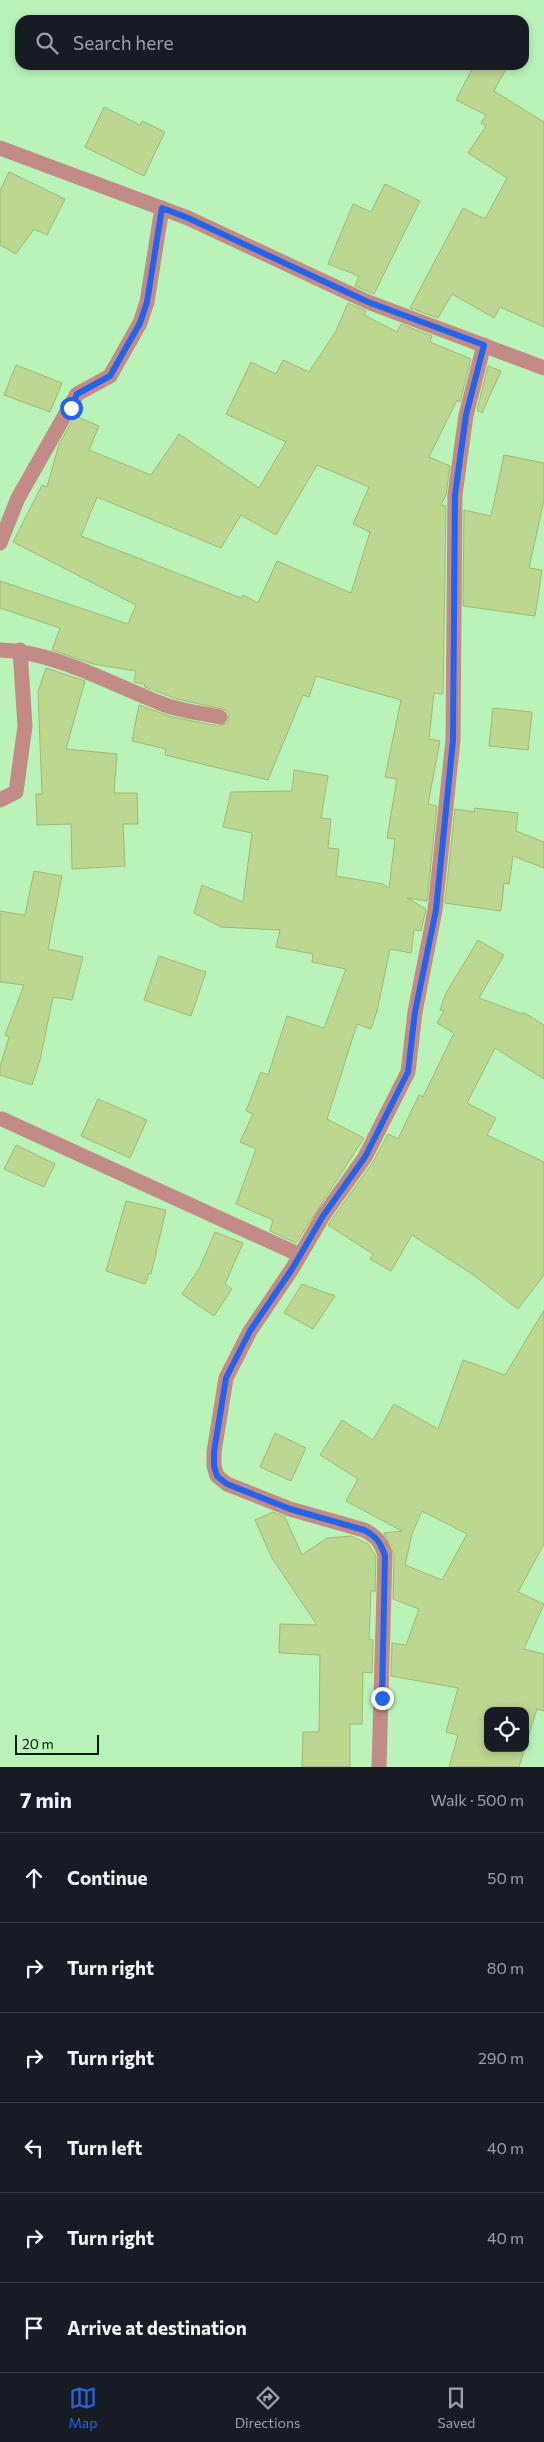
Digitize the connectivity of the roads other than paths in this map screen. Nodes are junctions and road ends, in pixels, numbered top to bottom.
1 (0, 148) edge
2 (162, 208) junction
3 (484, 345) junction
4 (544, 368) edge
5 (0, 543) edge
6 (0, 650) edge
7 (20, 650) junction
8 (220, 717) dead end
9 (0, 800) edge
10 (2, 1119) dead end
11 (300, 1255) junction
12 (379, 1767) edge

1 - 2 street
2 - 3 street
2 - 5 street
3 - 4 street
3 - 11 street
6 - 7 street
7 - 8 street
7 - 9 street
10 - 11 street
11 - 12 street

